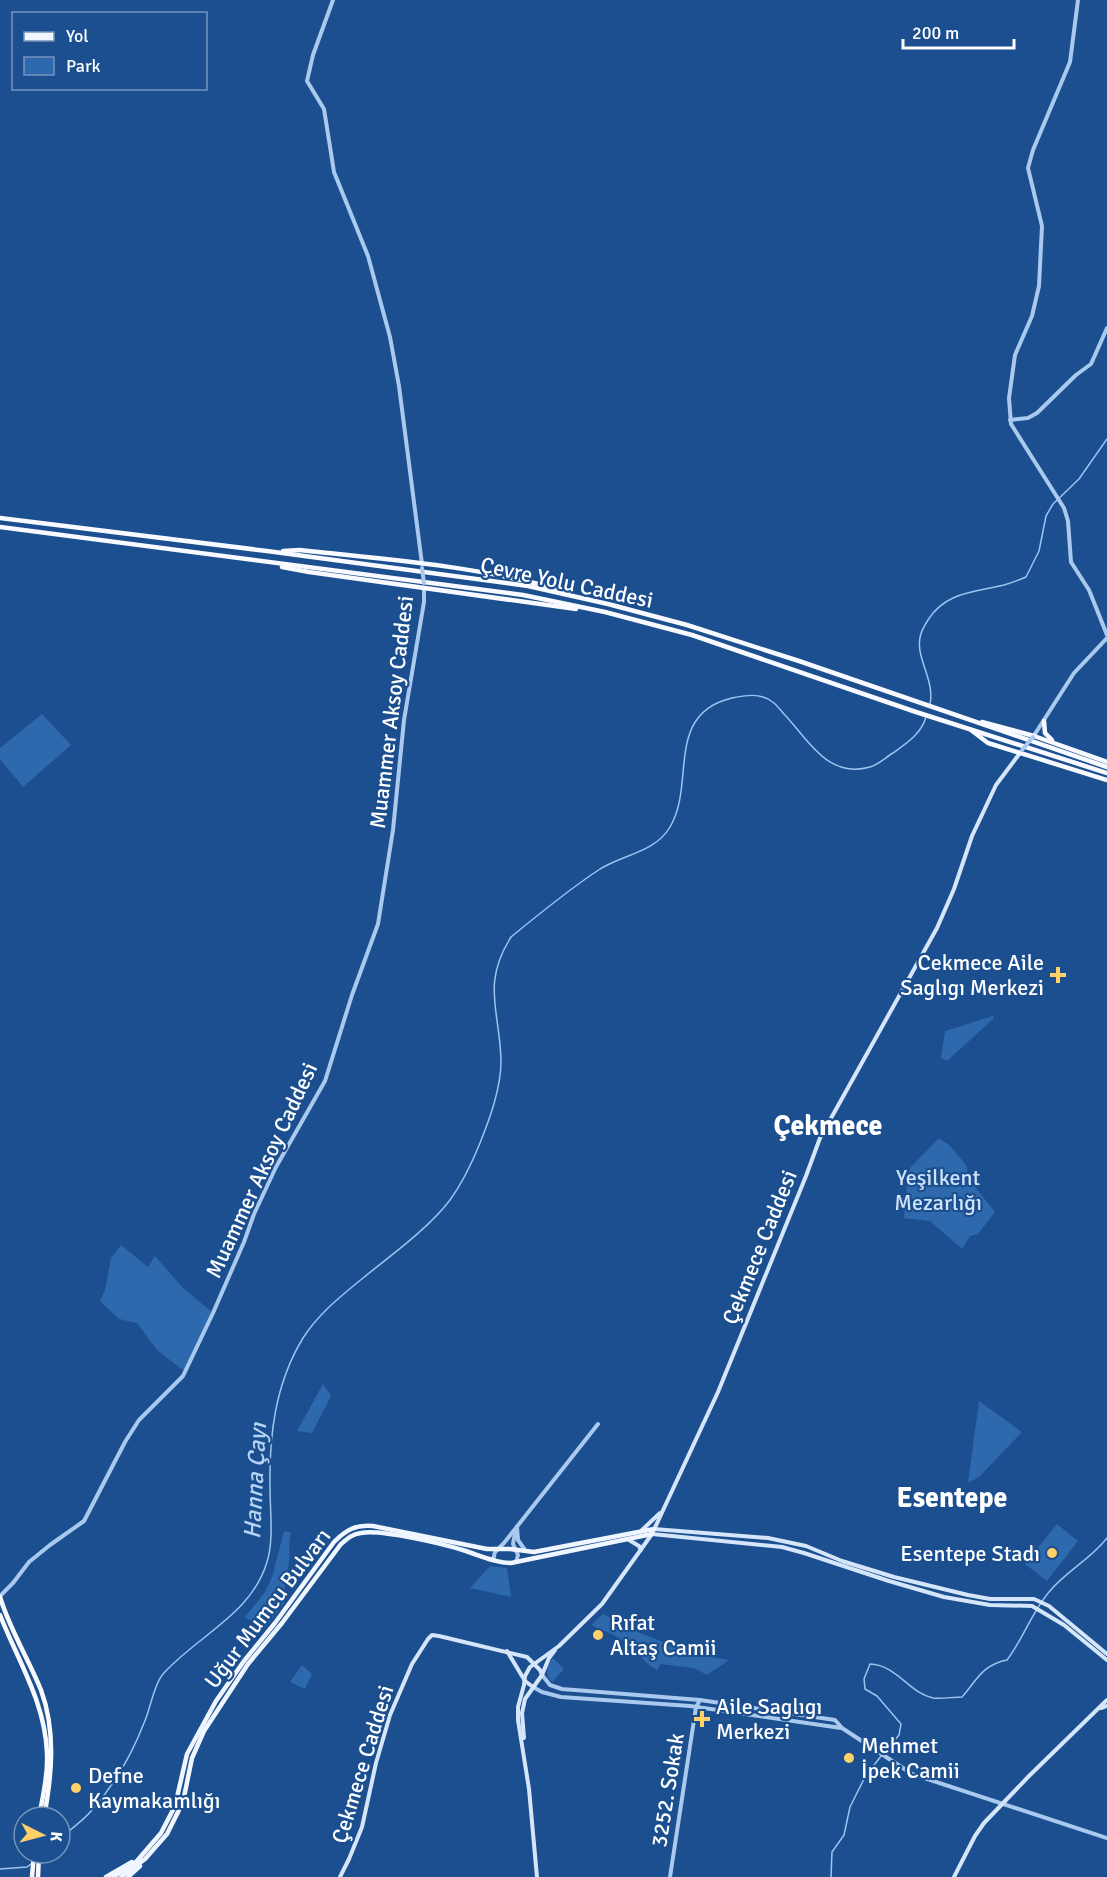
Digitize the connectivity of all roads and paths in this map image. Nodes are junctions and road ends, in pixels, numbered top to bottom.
1 (333, 0) edge
2 (1078, 0) edge
3 (1107, 328) edge
4 (1010, 420) junction
5 (0, 518) edge
6 (0, 526) edge
7 (267, 551) junction
8 (247, 559) junction
9 (422, 566) junction
10 (424, 585) junction
11 (608, 604) junction
12 (605, 612) junction
13 (1107, 636) edge
14 (972, 720) junction
15 (1044, 721) junction
16 (969, 728) junction
17 (1033, 736) junction
18 (1057, 743) junction
19 (1021, 752) junction
20 (1107, 762) edge
21 (1107, 767) edge
22 (1107, 773) edge
23 (1107, 780) edge
24 (598, 1424) dead end
25 (665, 1508) junction
26 (518, 1526) junction
27 (640, 1532) junction
28 (653, 1532) junction
29 (733, 1534) junction
30 (629, 1539) junction
31 (729, 1542) junction
32 (797, 1545) junction
33 (806, 1546) junction
34 (499, 1549) junction
35 (516, 1550) junction
36 (641, 1551) junction
37 (800, 1551) junction
38 (528, 1552) junction
39 (493, 1560) junction
40 (516, 1562) junction
41 (0, 1597) edge
42 (0, 1615) edge
43 (559, 1646) junction
44 (507, 1651) junction
45 (1107, 1654) edge
46 (1107, 1660) edge
47 (534, 1664) junction
48 (542, 1675) junction
49 (525, 1681) junction
50 (534, 1687) junction
51 (692, 1699) junction
52 (700, 1700) junction
53 (1107, 1700) edge
54 (690, 1706) junction
55 (1107, 1706) edge
56 (696, 1707) junction
57 (750, 1707) junction
58 (756, 1707) junction
59 (1101, 1707) junction
60 (752, 1715) junction
61 (842, 1728) junction
62 (202, 1729) junction
63 (524, 1748) junction
64 (1003, 1803) junction
65 (41, 1805) edge
66 (46, 1805) edge
67 (1107, 1838) edge
68 (142, 1859) junction
69 (132, 1876) edge
70 (106, 1877) edge
71 (113, 1877) edge
72 (121, 1877) edge
73 (340, 1877) edge
74 (537, 1877) edge
75 (670, 1877) edge
76 (954, 1877) edge

1 - 9 street, Muammer Aksoy Caddesi
2 - 4 street
3 - 4 street
4 - 13 street
5 - 7 highway, Çevre Yolu Caddesi
6 - 8 highway, Çevre Yolu Caddesi
7 - 9 highway
7 - 11 highway, Çevre Yolu Caddesi
8 - 10 highway
8 - 12 highway, Çevre Yolu Caddesi
9 - 10 street, Muammer Aksoy Caddesi, bridge
9 - 11 highway
10 - 12 highway
10 - 41 street, Muammer Aksoy Caddesi
11 - 14 highway, Çevre Yolu Caddesi
12 - 16 highway, Çevre Yolu Caddesi
13 - 15 street
14 - 17 highway
14 - 21 highway, Çevre Yolu Caddesi
15 - 17 street
15 - 18 highway
16 - 19 highway
16 - 22 highway, Çevre Yolu Caddesi
17 - 18 highway
17 - 19 street, bridge
18 - 20 highway
19 - 23 highway
19 - 25 main road, Çekmece Caddesi
24 - 26 street
25 - 27 main road
25 - 28 main road, Çekmece Caddesi
26 - 34 street
26 - 35 street
26 - 38 street
27 - 28 main road, Uğur Mumcu Bulvarı
27 - 38 main road, Uğur Mumcu Bulvarı
28 - 29 main road, Uğur Mumcu Bulvarı
28 - 30 main road, Uğur Mumcu Bulvarı
28 - 31 main road, Uğur Mumcu Bulvarı
28 - 36 main road, Çekmece Caddesi
29 - 31 main road
29 - 32 main road, Uğur Mumcu Bulvarı
30 - 36 main road
30 - 40 main road, Uğur Mumcu Bulvarı
31 - 37 main road, Uğur Mumcu Bulvarı
32 - 33 main road, Uğur Mumcu Bulvarı
32 - 37 main road
33 - 37 main road
33 - 45 main road, Uğur Mumcu Bulvarı
34 - 35 main road, Uğur Mumcu Bulvarı
34 - 39 street
34 - 62 main road, Uğur Mumcu Bulvarı
35 - 38 main road, Uğur Mumcu Bulvarı
35 - 40 street
36 - 43 main road, Çekmece Caddesi
37 - 46 main road, Uğur Mumcu Bulvarı
39 - 40 main road, Uğur Mumcu Bulvarı
39 - 62 main road, Uğur Mumcu Bulvarı
41 - 66 highway
42 - 65 highway
43 - 47 main road, Çekmece Caddesi
43 - 48 main road, Çekmece Caddesi
44 - 47 main road, Çekmece Caddesi
44 - 49 main road
44 - 73 main road, Çekmece Caddesi
47 - 48 main road, Çekmece Caddesi
47 - 49 main road, Çekmece Caddesi
48 - 50 main road, Çekmece Caddesi
48 - 51 street
49 - 50 main road
49 - 63 main road, Çekmece Caddesi
50 - 54 street
50 - 63 main road, Çekmece Caddesi
51 - 52 street
51 - 54 street
52 - 56 street
52 - 57 street
53 - 59 main road
54 - 56 street
55 - 59 main road
56 - 60 street
56 - 75 street, 3252. Sokak
57 - 58 street
57 - 60 street
58 - 60 street
58 - 61 street
59 - 64 main road
60 - 61 street
61 - 64 street
62 - 68 main road, Uğur Mumcu Bulvarı
63 - 74 main road
64 - 67 street
64 - 76 main road
68 - 69 main road
68 - 70 main road
68 - 71 main road, Uğur Mumcu Bulvarı
68 - 72 main road, Uğur Mumcu Bulvarı

